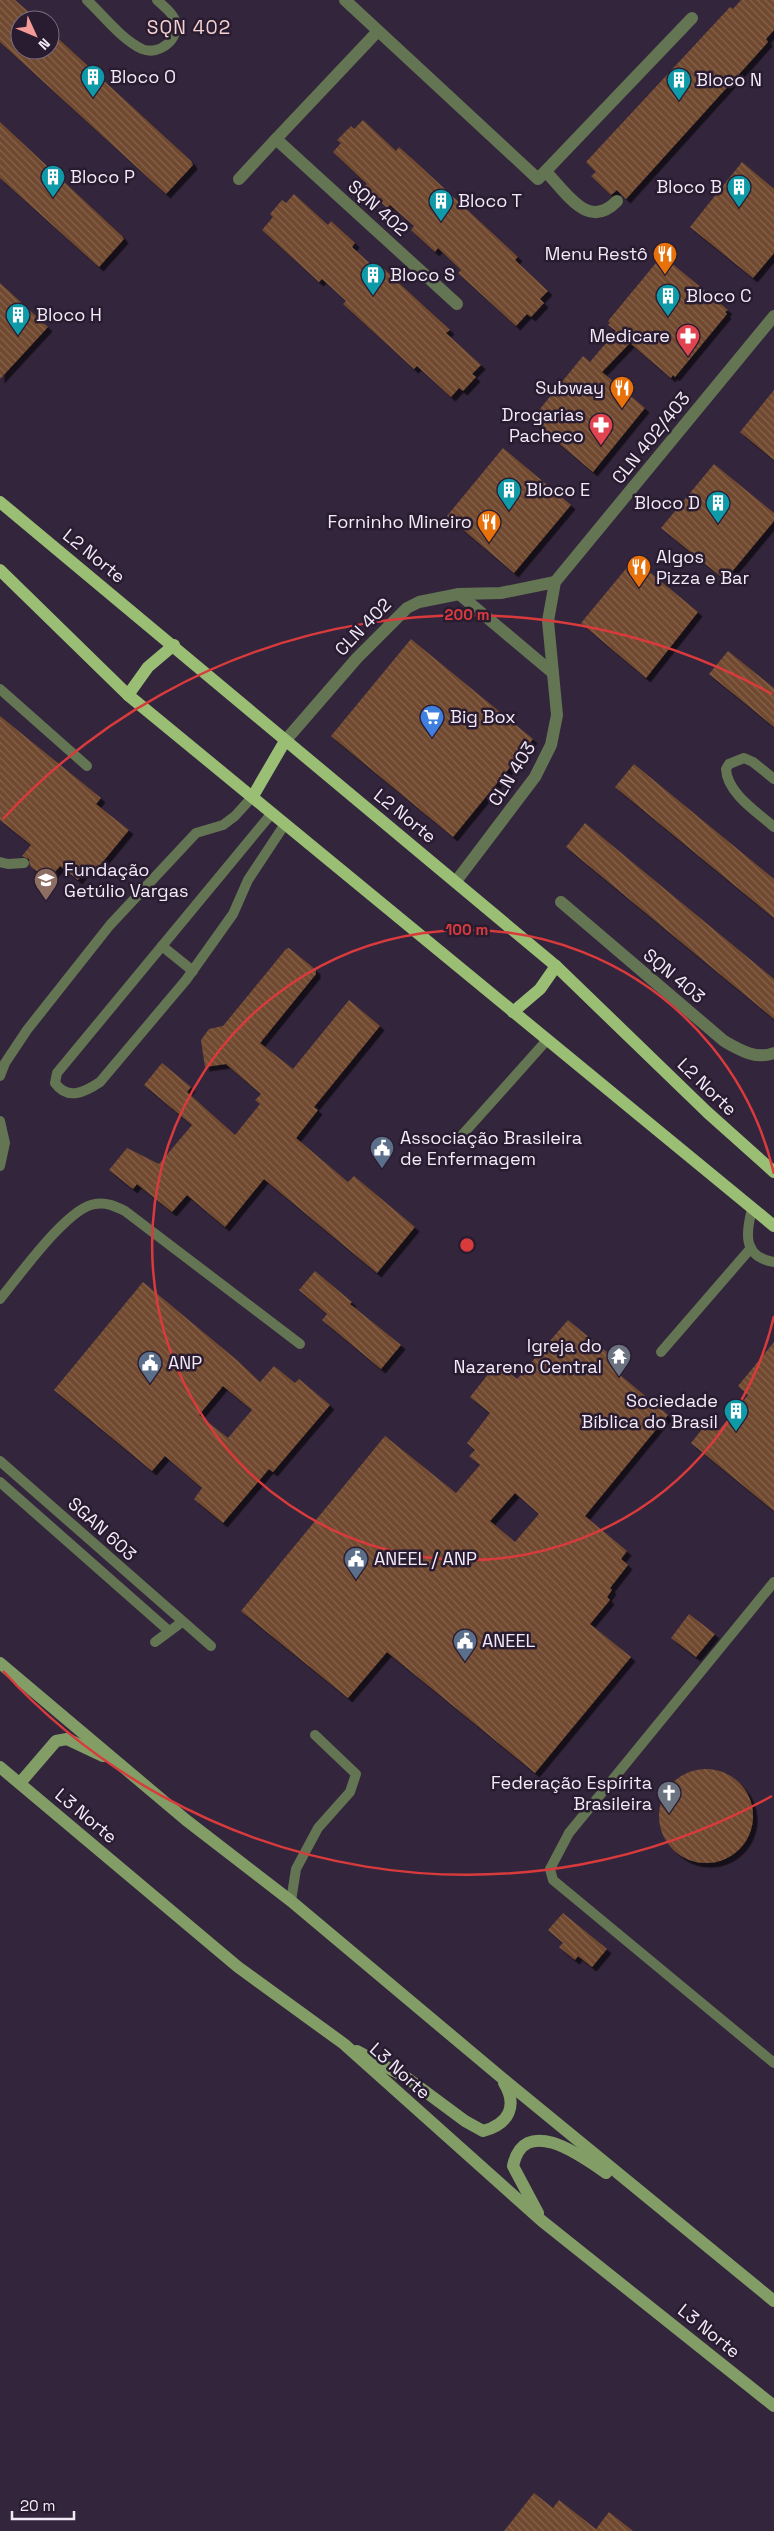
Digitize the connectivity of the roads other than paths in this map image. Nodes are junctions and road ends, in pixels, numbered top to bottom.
1 (87, 0) edge
2 (157, 0) edge
3 (345, 0) edge
4 (692, 18) dead end
5 (378, 31) junction
6 (276, 138) junction
7 (546, 172) junction
8 (238, 179) dead end
9 (617, 201) dead end
10 (457, 304) dead end
11 (774, 316) edge
12 (0, 502) edge
13 (0, 570) edge
14 (555, 582) junction
15 (458, 594) junction
16 (174, 645) junction
17 (553, 673) junction
18 (0, 689) edge
19 (128, 695) junction
20 (285, 741) junction
21 (87, 766) dead end
22 (774, 780) edge
23 (253, 796) junction
24 (272, 812) junction
25 (285, 824) junction
26 (774, 828) edge
27 (0, 862) edge
28 (24, 863) dead end
29 (457, 880) junction
30 (561, 902) dead end
31 (162, 946) junction
32 (556, 966) junction
33 (193, 970) junction
34 (513, 1012) junction
35 (547, 1040) junction
36 (774, 1053) edge
37 (0, 1076) edge
38 (0, 1120) edge
39 (463, 1134) dead end
40 (0, 1166) edge
41 (774, 1172) edge
42 (752, 1209) junction
43 (774, 1226) edge
44 (751, 1248) junction
45 (774, 1262) edge
46 (0, 1299) edge
47 (300, 1344) dead end
48 (661, 1352) dead end
49 (0, 1461) edge
50 (0, 1482) edge
51 (774, 1582) edge
52 (182, 1622) junction
53 (169, 1632) junction
54 (155, 1642) dead end
55 (211, 1646) dead end
56 (0, 1663) edge
57 (314, 1735) dead end
58 (121, 1764) junction
59 (0, 1767) edge
60 (20, 1784) junction
61 (290, 1901) junction
62 (344, 2044) junction
63 (774, 2063) edge
64 (502, 2078) junction
65 (670, 2216) junction
66 (542, 2220) junction
67 (774, 2301) edge
68 (774, 2406) edge

1 - 2 lane
3 - 5 street
4 - 7 street
5 - 6 street
5 - 7 street
6 - 8 street
6 - 10 street, SQN 402
7 - 9 street
11 - 14 street, CLN 402/403
12 - 16 main road, L2 Norte
13 - 19 main road
14 - 15 street, CLN 402
14 - 17 street, CLN 403
15 - 17 street
15 - 20 street, CLN 402
16 - 19 main road
16 - 20 main road, L2 Norte
17 - 29 street, CLN 403
18 - 21 lane
19 - 23 main road
20 - 23 main road
20 - 29 main road, L2 Norte
22 - 26 lane
23 - 24 main road
23 - 37 lane
24 - 25 main road
24 - 31 lane
25 - 33 lane
25 - 34 main road
27 - 28 lane
29 - 32 main road, L2 Norte
30 - 36 street, SQN 403
31 - 33 lane
31 - 33 lane
32 - 34 main road
32 - 41 main road, L2 Norte
34 - 35 main road
35 - 39 lane
35 - 42 main road
38 - 40 lane
42 - 43 main road
42 - 44 lane
44 - 45 lane
44 - 48 lane
46 - 47 lane
49 - 52 lane, SGAN 603
50 - 53 lane, SGAN 603
51 - 63 lane
52 - 53 lane
52 - 55 lane, SGAN 603
53 - 54 lane
56 - 58 main road
57 - 61 lane
58 - 60 main road
58 - 61 main road
59 - 60 main road, L3 Norte
60 - 62 main road, L3 Norte
61 - 64 main road
62 - 64 main road
62 - 66 main road, L3 Norte
64 - 65 main road
65 - 66 main road
65 - 67 main road
66 - 68 main road, L3 Norte

